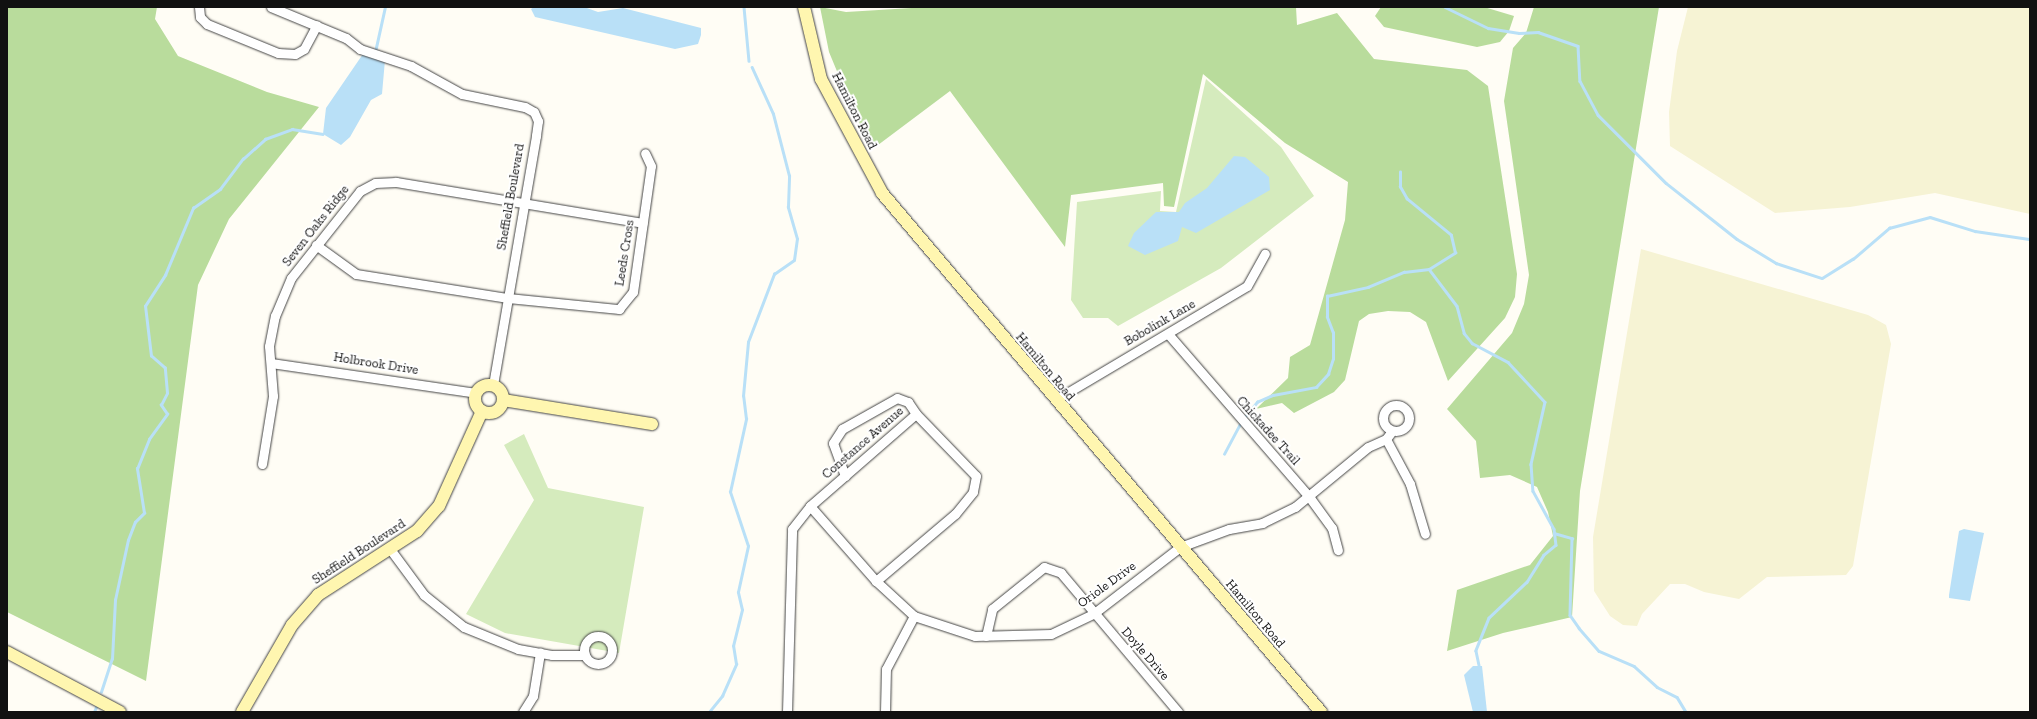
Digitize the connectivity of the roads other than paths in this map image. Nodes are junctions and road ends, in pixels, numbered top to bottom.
1 (199, 7) edge
2 (271, 7) edge
3 (804, 7) edge
4 (317, 25) junction
5 (644, 154) dead end
6 (522, 203) junction
7 (643, 223) junction
8 (316, 245) junction
9 (1265, 254) dead end
10 (508, 298) junction
11 (1169, 335) junction
12 (271, 363) junction
13 (493, 385) junction
14 (476, 393) junction
15 (503, 400) junction
16 (1055, 400) junction
17 (482, 411) junction
18 (916, 414) junction
19 (652, 424) dead end
20 (1392, 430) dead end
21 (1386, 439) junction
22 (262, 464) dead end
23 (845, 476) junction
24 (1310, 498) junction
25 (810, 506) junction
26 (1425, 534) dead end
27 (1180, 547) junction
28 (390, 550) junction
29 (1338, 550) dead end
30 (876, 581) junction
31 (1093, 614) junction
32 (914, 616) junction
33 (986, 636) junction
34 (7, 652) edge
35 (540, 653) junction
36 (585, 655) dead end
37 (120, 712) edge
38 (242, 712) edge
39 (523, 712) edge
40 (787, 712) edge
41 (885, 712) edge
42 (1178, 712) edge
43 (1321, 712) edge

1 - 4 street
2 - 4 street
3 - 16 main road, Hamilton Road
4 - 6 street, Sheffield Boulevard
5 - 7 street, Leeds Cross
6 - 7 street, Seven Oaks Ridge
6 - 8 street, Seven Oaks Ridge
6 - 10 street, Sheffield Boulevard
7 - 10 street, Leeds Cross
8 - 10 street
8 - 12 street, Seven Oaks Ridge
9 - 11 street, Bobolink Lane
10 - 13 street, Sheffield Boulevard
11 - 16 street, Bobolink Lane
11 - 24 street, Chickadee Trail
12 - 14 street, Holbrook Drive
12 - 22 street, Seven Oaks Ridge
13 - 14 main road
13 - 15 main road
14 - 17 main road
15 - 17 main road
15 - 19 main road
16 - 27 main road, Hamilton Road
17 - 28 main road, Sheffield Boulevard
18 - 23 street, Constance Avenue
18 - 23 street
18 - 30 street, Constance Avenue
20 - 21 street
21 - 24 street, Oriole Drive
21 - 26 street
23 - 25 street, Constance Avenue
24 - 27 street, Oriole Drive
24 - 29 street, Chickadee Trail
25 - 30 street, Oriole Drive
25 - 40 street, Constance Avenue
27 - 31 street, Oriole Drive
27 - 43 main road, Hamilton Road
28 - 35 street
28 - 38 main road, Sheffield Boulevard
30 - 32 street, Oriole Drive
31 - 33 street, Oriole Drive
31 - 33 street, Doyle Drive
31 - 42 street, Doyle Drive
32 - 33 street, Oriole Drive
32 - 41 street
34 - 37 main road
35 - 36 street
35 - 39 street

